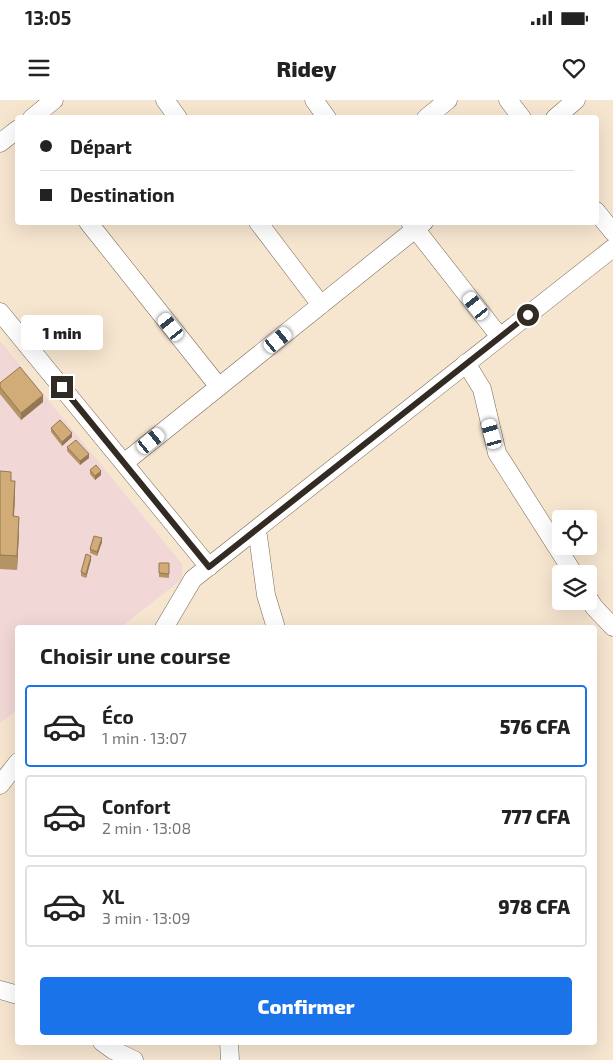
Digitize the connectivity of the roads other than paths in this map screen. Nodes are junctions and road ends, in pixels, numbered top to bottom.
1 (54, 100) edge
2 (164, 100) edge
3 (314, 100) edge
4 (448, 100) edge
5 (508, 100) edge
6 (576, 100) edge
7 (36, 115) edge
8 (176, 115) edge
9 (326, 115) edge
10 (430, 115) edge
11 (520, 115) edge
12 (558, 115) edge
13 (15, 133) edge
14 (0, 143) edge
15 (599, 215) edge
16 (90, 225) edge
17 (260, 225) edge
18 (416, 225) edge
19 (613, 232) edge
20 (613, 248) edge
21 (321, 305) junction
22 (0, 312) edge
23 (500, 337) junction
24 (466, 364) junction
25 (219, 387) junction
26 (124, 463) junction
27 (258, 536) dead end
28 (568, 565) edge
29 (209, 567) junction
30 (597, 610) edge
31 (166, 625) edge
32 (275, 625) edge
33 (613, 627) edge
34 (15, 766) edge
35 (0, 785) edge
36 (0, 990) edge
37 (15, 994) edge
38 (106, 1045) edge
39 (229, 1045) edge
40 (134, 1060) edge
41 (230, 1060) edge

1 - 7 street
2 - 8 street
3 - 9 street
4 - 10 street
5 - 11 street
6 - 12 street
13 - 14 street
15 - 19 street
16 - 25 street
17 - 21 street
18 - 21 street
18 - 23 street
20 - 23 street
21 - 25 street
22 - 26 street
23 - 24 street
24 - 28 street
24 - 29 street
25 - 26 street
26 - 29 street
27 - 32 street
29 - 31 street
30 - 33 street
34 - 35 street
36 - 37 street
38 - 40 street
39 - 41 street

